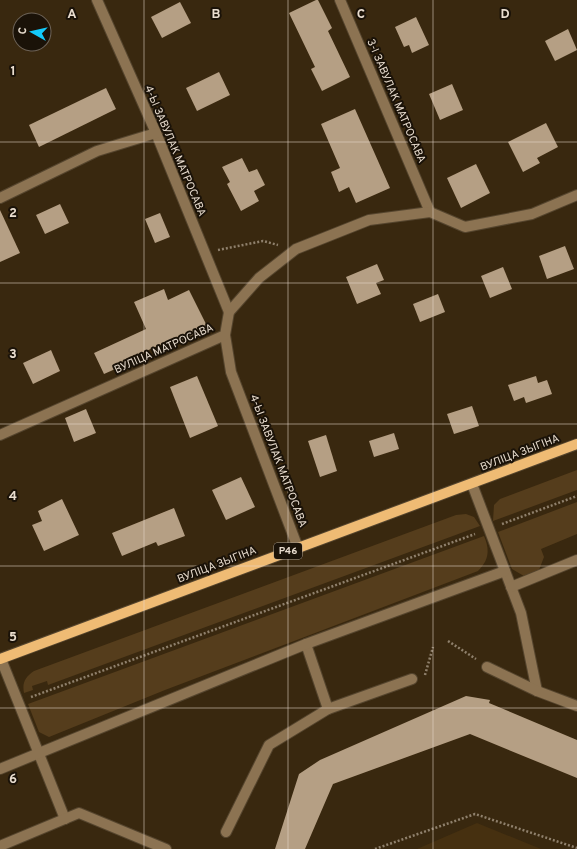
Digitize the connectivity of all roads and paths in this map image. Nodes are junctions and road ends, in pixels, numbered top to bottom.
1 (97, 0) edge
2 (340, 0) edge
3 (156, 134) junction
4 (577, 195) edge
5 (0, 198) edge
6 (430, 212) junction
7 (296, 249) junction
8 (204, 252) junction
9 (229, 312) junction
10 (225, 335) junction
11 (0, 435) edge
12 (577, 444) edge
13 (472, 484) junction
14 (577, 496) edge
15 (489, 529) junction
16 (298, 548) junction
17 (577, 560) edge
18 (505, 571) junction
19 (511, 587) junction
20 (448, 641) dead end
21 (306, 644) junction
22 (432, 647) dead end
23 (1, 659) edge
24 (487, 667) joint
25 (412, 679) joint
26 (537, 691) junction
27 (18, 702) junction
28 (577, 706) edge
29 (328, 709) junction
30 (39, 754) junction
31 (0, 769) edge
32 (65, 820) junction
33 (226, 832) dead end
34 (0, 846) edge
35 (577, 848) edge
36 (166, 849) edge
37 (375, 849) edge

1 - 3 street, 4-Ы ЗАВУЛАК МАТРОСАВА
2 - 6 street, 3-І ЗАВУЛАК МАТРОСАВА
3 - 5 street
3 - 8 street, 4-Ы ЗАВУЛАК МАТРОСАВА
4 - 6 street
6 - 7 street
7 - 8 path
7 - 9 street
8 - 9 street, 4-Ы ЗАВУЛАК МАТРОСАВА
9 - 10 street, ВУЛІЦА МАТРОСАВА
10 - 11 street, ВУЛІЦА МАТРОСАВА
10 - 16 street, 4-Ы ЗАВУЛАК МАТРОСАВА
12 - 13 main road, ВУЛІЦА ЗЫГІНА / Р46
13 - 15 street
13 - 16 main road, ВУЛІЦА ЗЫГІНА / Р46
14 - 15 path
15 - 18 street
15 - 27 path
16 - 23 main road, ВУЛІЦА ЗЫГІНА / Р46
17 - 19 street
18 - 19 street
18 - 21 street
19 - 26 street
20 - 24 path
21 - 29 street
21 - 30 street
22 - 25 path
23 - 27 street
24 - 26 street
25 - 29 street
26 - 28 street
27 - 30 street
29 - 33 street
30 - 31 street
30 - 32 street
32 - 34 street
32 - 36 street
35 - 37 path

